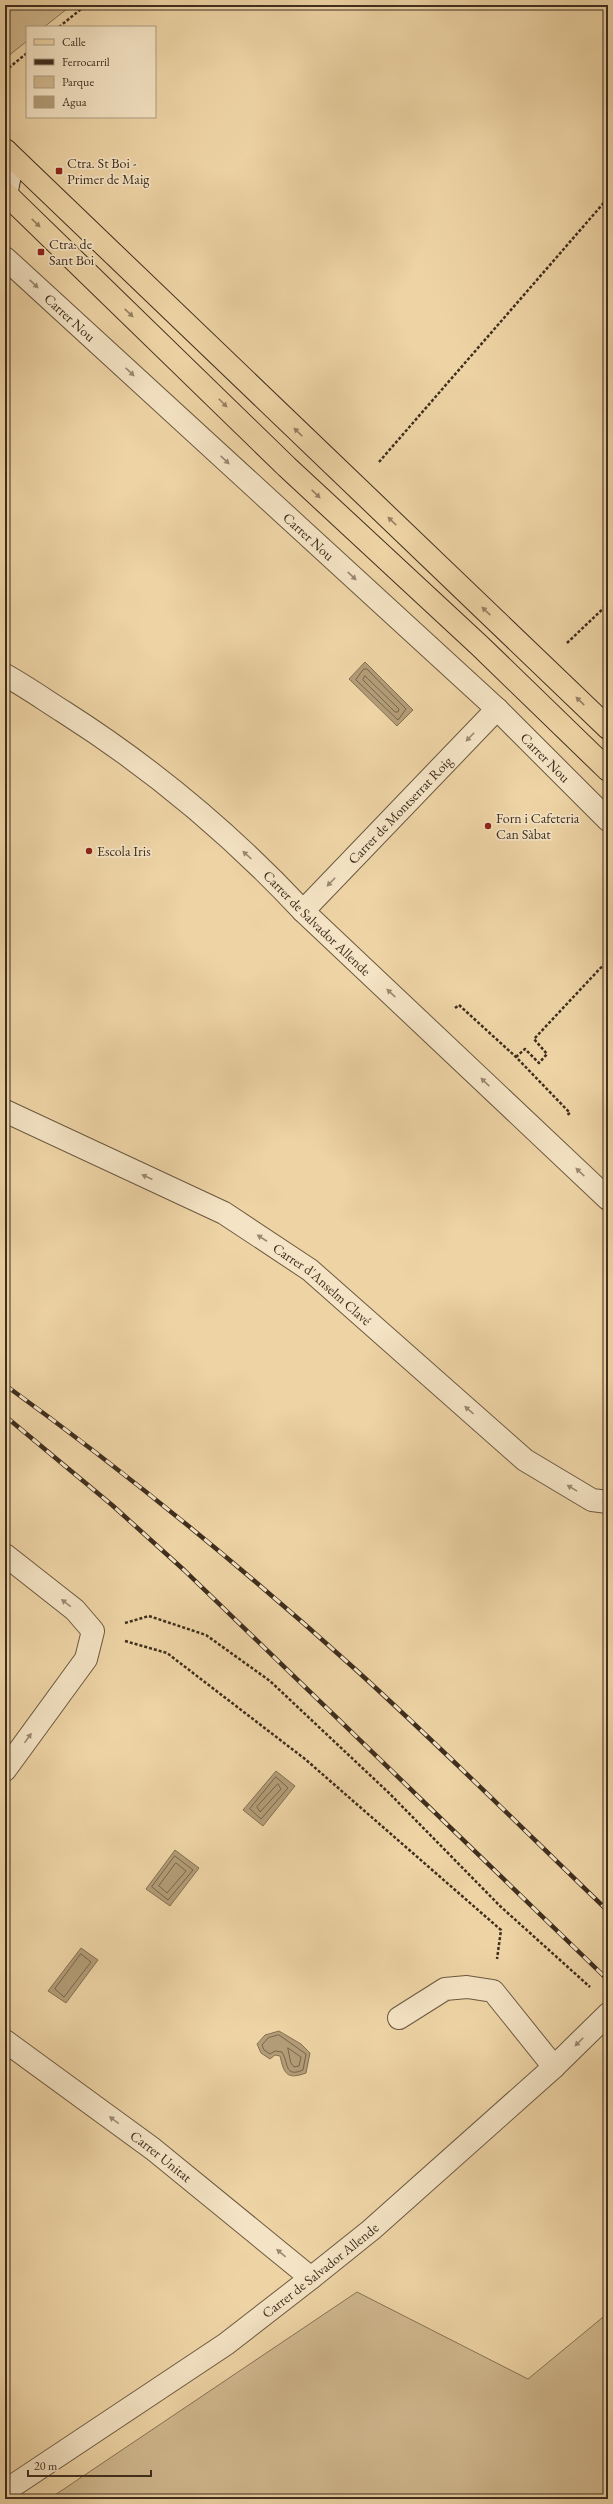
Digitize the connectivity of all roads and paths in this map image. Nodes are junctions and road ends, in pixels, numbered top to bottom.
1 (86, 5) edge
2 (60, 26) edge
3 (26, 54) edge
4 (5, 71) edge
5 (6, 150) edge
6 (6, 197) edge
7 (608, 198) edge
8 (5, 258) edge
9 (356, 487) junction
10 (608, 604) edge
11 (545, 667) junction
12 (5, 675) edge
13 (497, 709) junction
14 (608, 728) edge
15 (608, 770) edge
16 (608, 820) edge
17 (303, 911) junction
18 (608, 960) edge
19 (516, 1057) dead end
20 (5, 1111) edge
21 (608, 1198) edge
22 (608, 1502) edge
23 (5, 1555) edge
24 (93, 1631) junction
25 (5, 1770) edge
26 (592, 1988) dead end
27 (493, 1991) junction
28 (608, 2014) edge
29 (399, 2018) dead end
30 (5, 2041) edge
31 (554, 2067) junction
32 (311, 2278) junction
33 (8, 2485) edge

1 - 2 path
3 - 4 path
5 - 6 street
9 -> 5 main road
6 -> 15 main road
7 - 9 path
8 -> 13 street, Carrer Nou
11 -> 9 main road
10 - 11 path
14 -> 11 main road
17 -> 12 street, Carrer de Salvador Allende
13 - 16 street, Carrer Nou
13 -> 17 street, Carrer de Montserrat Roig
21 -> 17 street, Carrer de Salvador Allende
18 - 19 path
22 -> 20 street, Carrer d'Anselm Clavé
24 -> 23 street
25 -> 24 street
24 - 26 path
24 - 27 path
27 - 29 street
27 - 31 street
28 -> 31 street, Carrer de Salvador Allende
32 -> 30 street, Carrer Unitat
31 - 32 street, Carrer de Salvador Allende
32 - 33 street, Carrer de Salvador Allende

